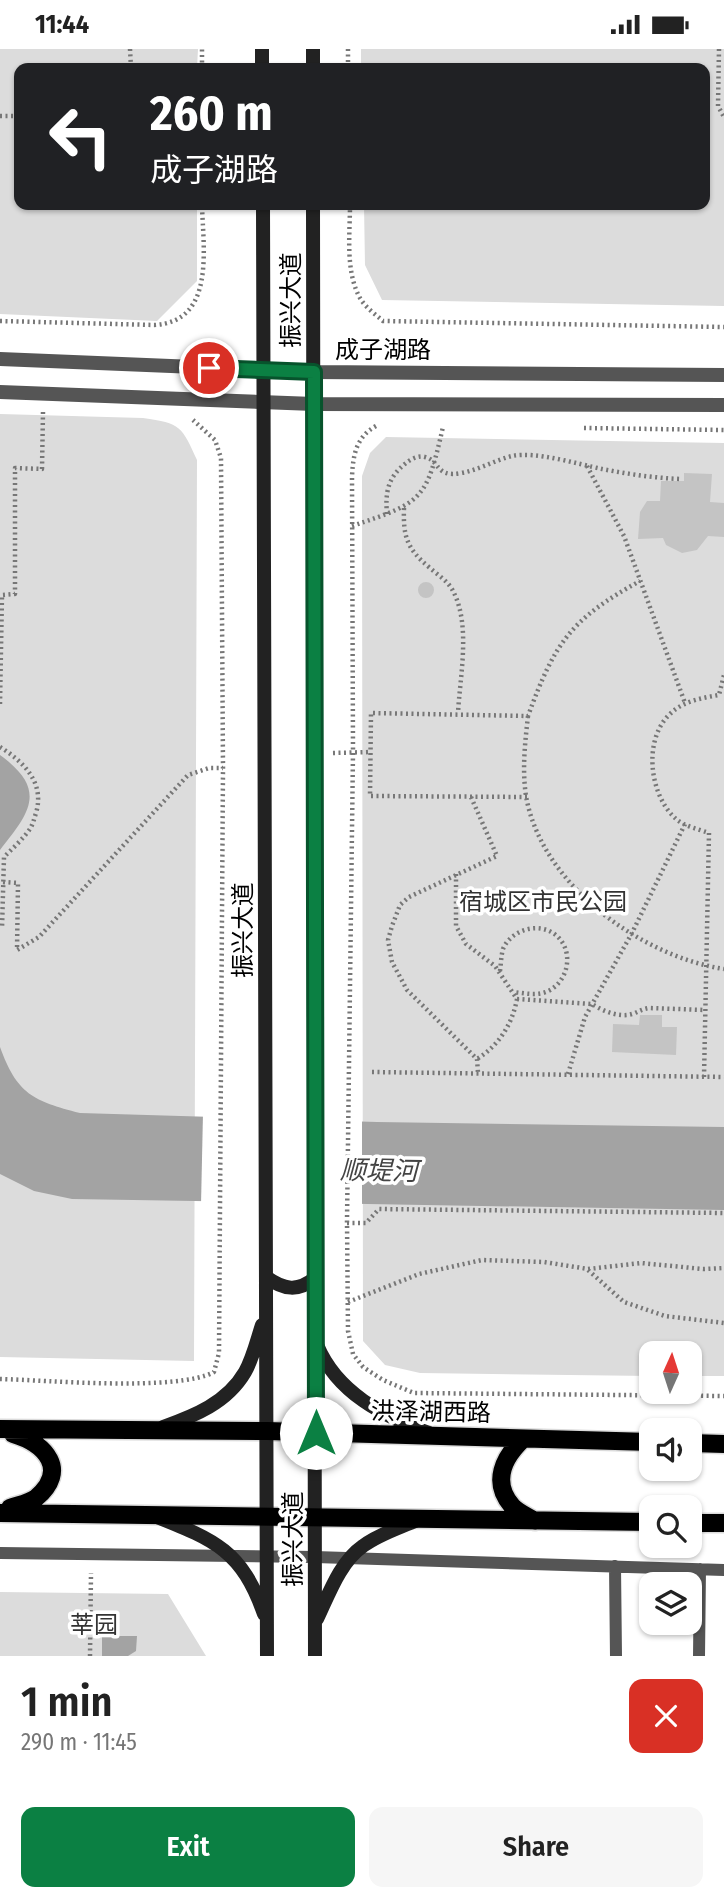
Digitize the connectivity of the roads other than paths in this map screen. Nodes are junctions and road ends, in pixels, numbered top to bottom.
1 (263, 210) edge
2 (313, 210) edge
3 (0, 359) edge
4 (263, 370) junction
5 (314, 372) junction
6 (724, 375) edge
7 (0, 392) edge
8 (264, 402) junction
9 (314, 404) junction
10 (724, 405) edge
11 (266, 1277) junction
12 (316, 1278) junction
13 (266, 1314) junction
14 (316, 1342) junction
15 (0, 1430) edge
16 (151, 1430) junction
17 (267, 1431) junction
18 (316, 1433) junction
19 (441, 1437) junction
20 (523, 1439) junction
21 (639, 1442) edge
22 (702, 1443) edge
23 (724, 1444) edge
24 (0, 1512) edge
25 (152, 1515) junction
26 (267, 1517) junction
27 (315, 1519) junction
28 (418, 1520) junction
29 (536, 1521) junction
30 (639, 1522) edge
31 (702, 1523) edge
32 (724, 1523) edge
33 (0, 1553) edge
34 (233, 1556) junction
35 (267, 1556) junction
36 (315, 1557) junction
37 (350, 1558) junction
38 (615, 1566) junction
39 (700, 1569) junction
40 (724, 1570) edge
41 (267, 1623) junction
42 (315, 1624) junction
43 (267, 1656) edge
44 (315, 1656) edge
45 (616, 1656) edge
46 (699, 1656) edge

1 - 4 main road, 振兴大道
2 - 5 main road, 振兴大道
3 - 4 street, 成子湖路
4 - 5 street, 成子湖路
4 - 8 main road, 振兴大道
5 - 6 street, 成子湖路
5 - 9 main road, 振兴大道
7 - 8 street
8 - 9 street
8 - 11 main road, 振兴大道
9 - 10 street
9 - 12 main road, 振兴大道
11 - 12 main road
11 - 13 main road, 振兴大道
12 - 14 main road, 振兴大道
13 - 16 main road
13 - 17 main road, 振兴大道
14 - 18 main road, 振兴大道
14 - 19 main road
15 - 16 main road, 洪泽湖西路
15 - 24 main road
16 - 17 main road, 洪泽湖西路
17 - 18 main road, 洪泽湖西路
17 - 26 main road, 振兴大道
18 - 19 main road, 洪泽湖西路
18 - 27 main road, 振兴大道
19 - 20 main road, 洪泽湖西路
20 - 21 main road, 洪泽湖西路
20 - 29 main road
22 - 23 main road
24 - 25 main road
25 - 26 main road
25 - 34 main road
26 - 27 main road
26 - 35 main road, 振兴大道
27 - 28 main road
27 - 36 main road, 振兴大道
28 - 29 main road
28 - 37 main road
29 - 30 main road
31 - 32 main road
33 - 34 lane
34 - 35 lane
34 - 41 main road
35 - 36 lane
35 - 41 main road, 振兴大道
36 - 37 lane
36 - 42 main road, 振兴大道
37 - 38 lane
37 - 42 main road
38 - 39 lane
38 - 45 lane
39 - 40 lane
39 - 46 lane
41 - 43 main road, 振兴大道
42 - 44 main road, 振兴大道

